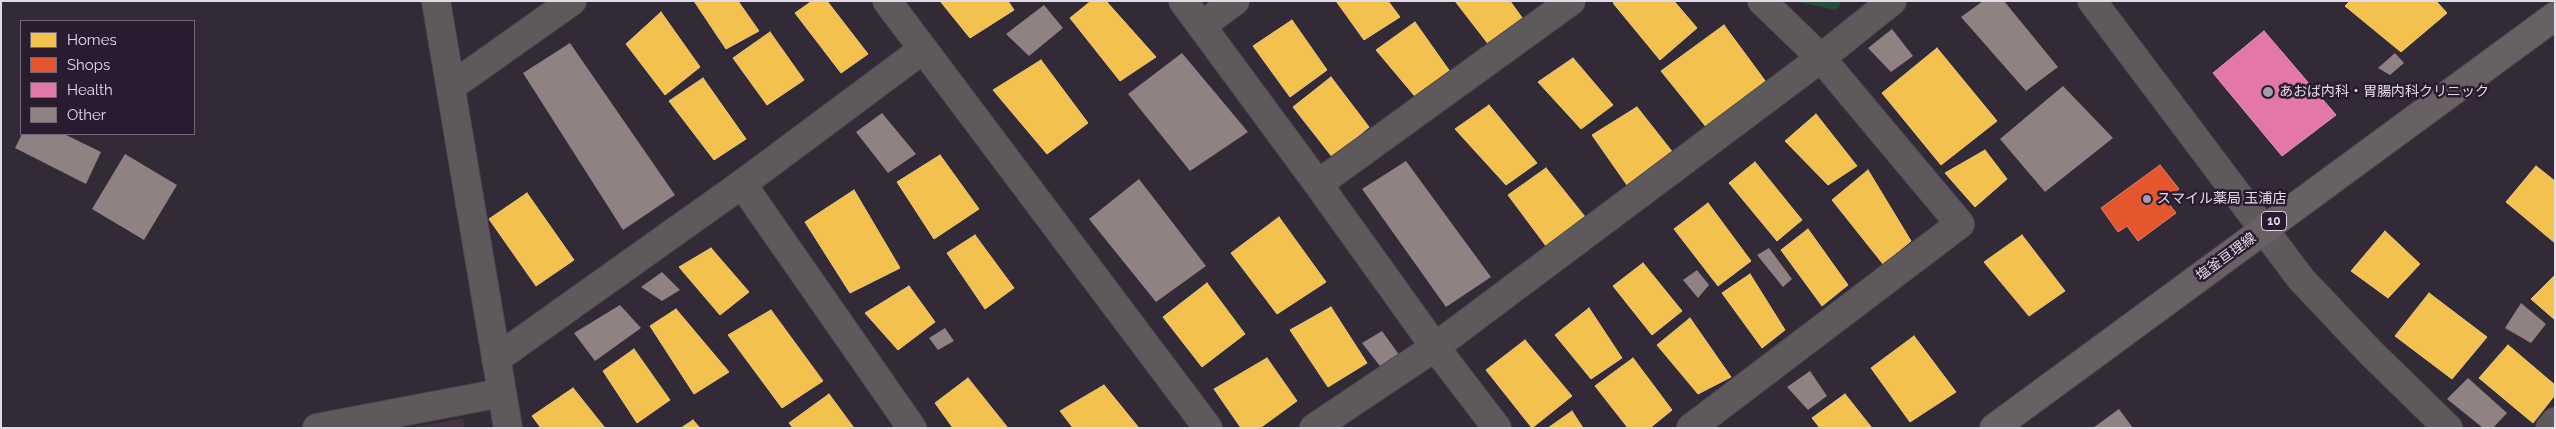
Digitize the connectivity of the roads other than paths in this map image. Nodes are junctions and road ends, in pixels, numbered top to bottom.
1 (436, 1) edge
2 (572, 1) edge
3 (887, 1) edge
4 (1183, 1) edge
5 (1235, 1) edge
6 (1571, 1) edge
7 (1762, 1) edge
8 (1892, 1) edge
9 (2092, 1) edge
10 (2555, 16) edge
11 (1201, 26) junction
12 (922, 50) junction
13 (1821, 58) junction
14 (452, 86) junction
15 (742, 184) junction
16 (1318, 184) junction
17 (2262, 230) junction
18 (1435, 348) junction
19 (496, 359) junction
20 (502, 393) junction
21 (2555, 422) edge
22 (316, 428) edge
23 (508, 428) edge
24 (912, 428) edge
25 (1208, 428) edge
26 (1314, 428) edge
27 (1497, 428) edge
28 (1691, 428) edge
29 (1994, 428) edge
30 (2448, 428) edge
31 (2550, 428) edge

1 - 14 street
2 - 14 street
3 - 12 street
4 - 11 street
5 - 11 street
6 - 16 street
7 - 13 street
8 - 13 street
9 - 17 street
10 - 17 main road, 塩釜亘理線 / 10
11 - 16 street
12 - 15 street
12 - 25 street
13 - 18 street
13 - 28 street
14 - 19 street
15 - 19 street
15 - 24 street
16 - 18 street
17 - 29 main road, 塩釜亘理線 / 10
17 - 30 street
18 - 26 street
18 - 27 street
19 - 20 street
20 - 22 street
20 - 23 street
21 - 31 street

